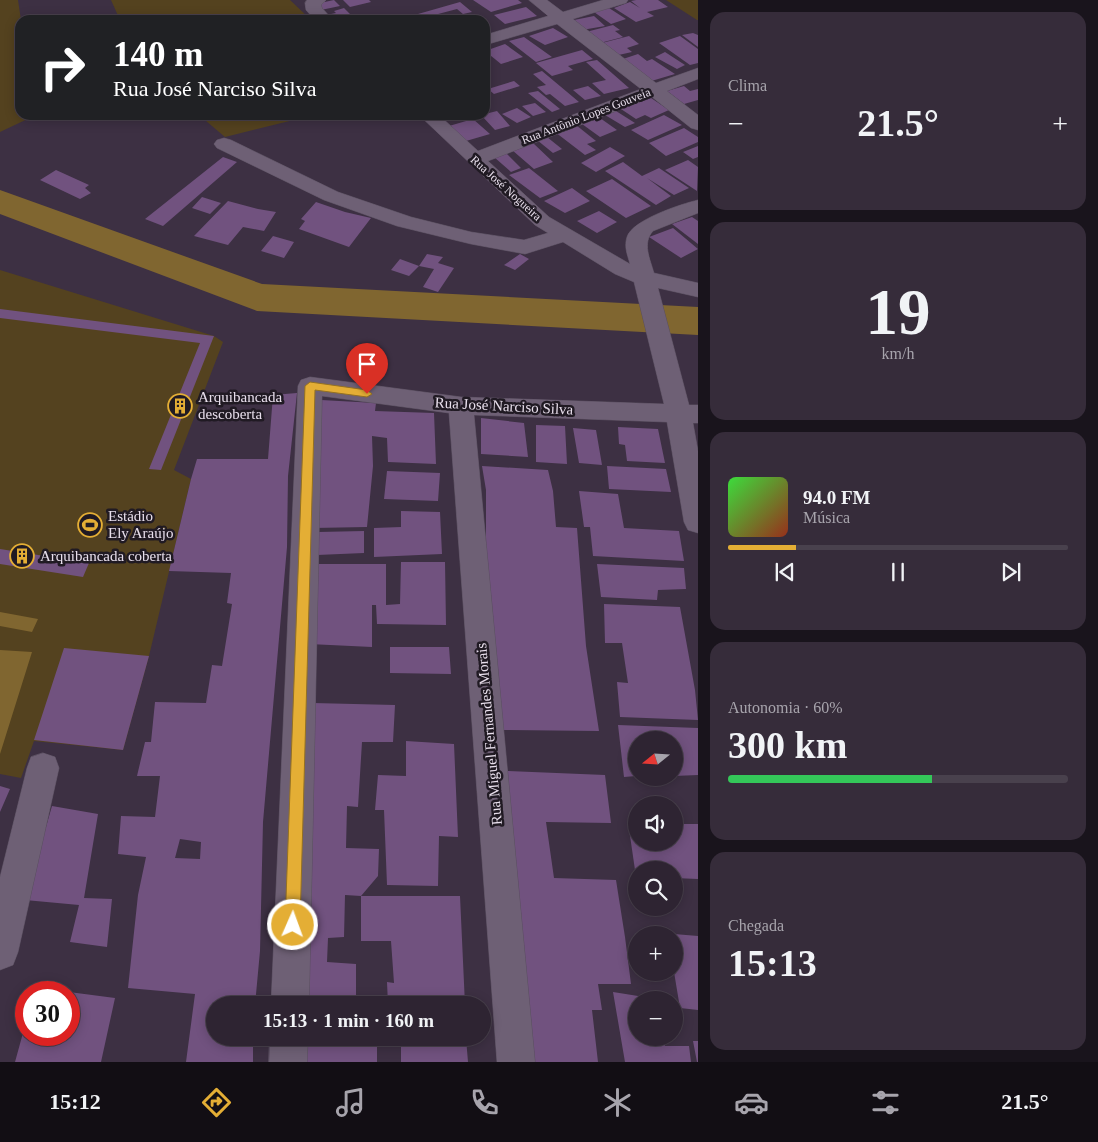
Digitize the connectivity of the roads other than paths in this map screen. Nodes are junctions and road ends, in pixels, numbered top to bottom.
1 (318, 0) edge
2 (537, 0) edge
3 (620, 0) edge
4 (320, 15) edge
5 (561, 17) junction
6 (490, 38) edge
7 (698, 73) edge
8 (653, 90) junction
9 (433, 120) edge
10 (698, 124) edge
11 (224, 144) dead end
12 (475, 159) junction
13 (698, 206) edge
14 (564, 235) junction
15 (645, 278) junction
16 (698, 290) edge
17 (461, 406) junction
18 (684, 406) edge
19 (698, 522) edge
20 (43, 768) dead end
21 (0, 952) edge
22 (290, 996) edge
23 (289, 1046) edge
24 (288, 1062) edge
25 (516, 1062) edge

1 - 4 street
2 - 5 street
3 - 5 street
5 - 6 street
5 - 8 street
7 - 8 street, Rua Antônio Lopes Gouveia
8 - 10 street
8 - 12 street, Rua Antônio Lopes Gouveia
9 - 12 street, Rua José Nogueira
11 - 14 street
12 - 14 street, Rua José Nogueira
13 - 15 street
14 - 15 street, Rua José Nogueira
15 - 16 street, Rua José Nogueira
15 - 18 street
17 - 18 street, Rua José Narciso Silva
17 - 22 street, Rua José Narciso Silva
17 - 25 street, Rua Miguel Fernandes Morais
18 - 19 street
20 - 21 street
23 - 24 street

